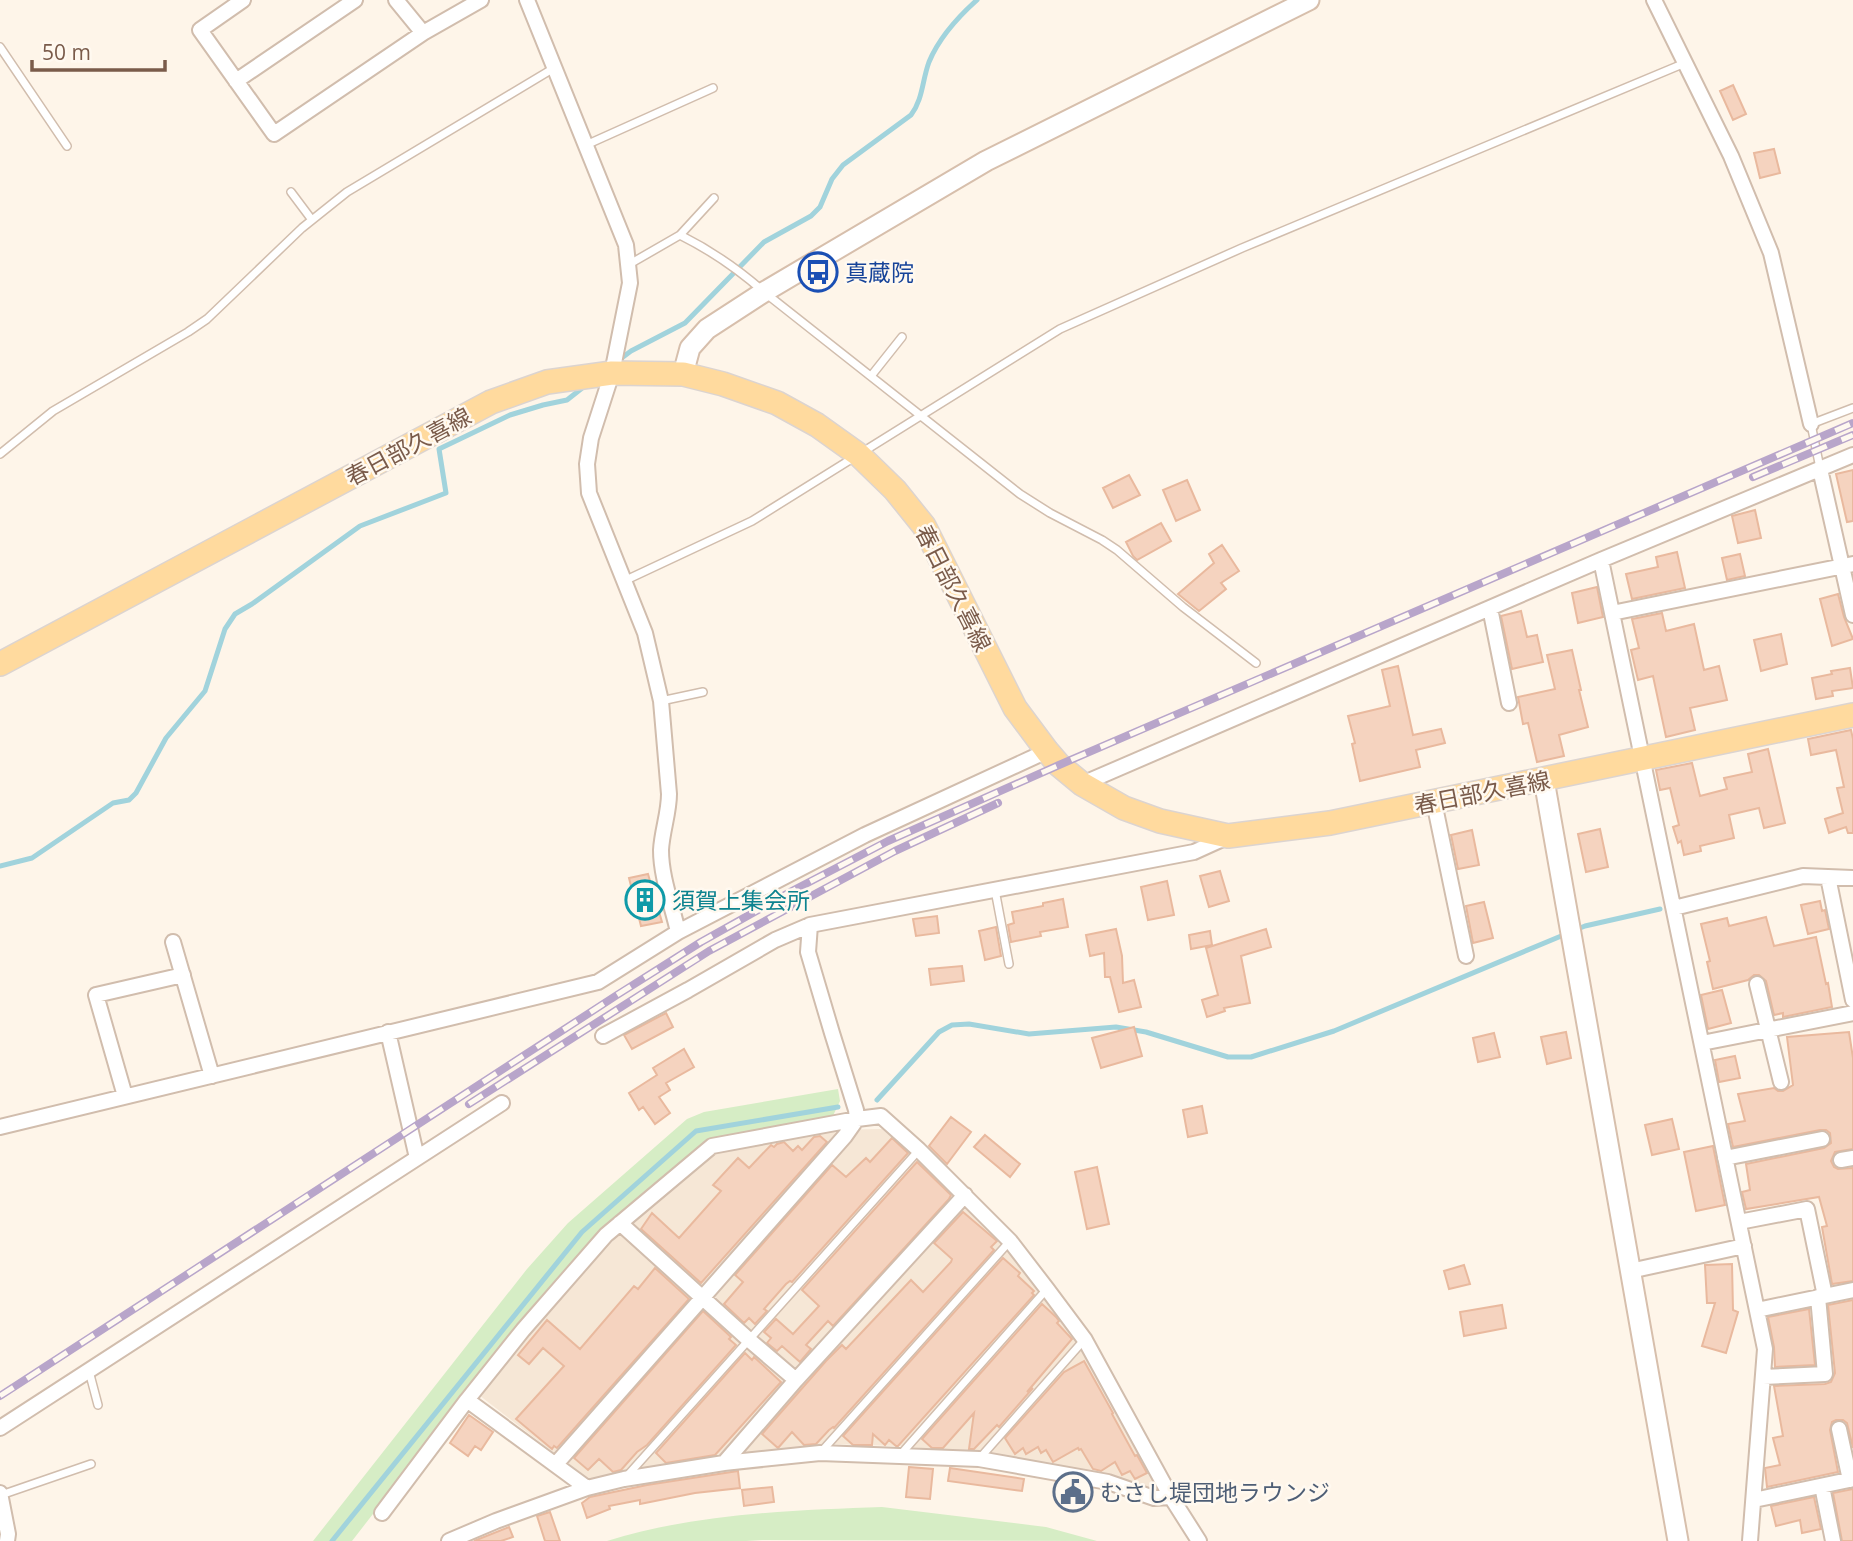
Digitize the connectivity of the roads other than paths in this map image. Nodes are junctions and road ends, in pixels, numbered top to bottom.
1 (243, 0) edge
2 (355, 0) edge
3 (396, 0) edge
4 (481, 0) edge
5 (527, 0) edge
6 (1309, 0) edge
7 (1654, 0) edge
8 (422, 33) junction
9 (0, 47) edge
10 (1685, 63) junction
11 (554, 68) junction
12 (236, 81) junction
13 (713, 88) dead end
14 (586, 145) junction
15 (67, 146) dead end
16 (291, 192) dead end
17 (714, 198) dead end
18 (312, 220) junction
19 (680, 235) junction
20 (628, 265) junction
21 (764, 292) junction
22 (902, 337) dead end
23 (612, 373) junction
24 (683, 374) junction
25 (871, 376) junction
26 (1853, 408) edge
27 (921, 416) junction
28 (1811, 424) junction
29 (0, 454) edge
30 (859, 455) junction
31 (1853, 455) edge
32 (1820, 469) junction
33 (1601, 560) junction
34 (1848, 565) edge
35 (624, 581) junction
36 (1490, 608) junction
37 (1612, 613) junction
38 (1853, 615) edge
39 (1256, 663) dead end
40 (0, 664) edge
41 (703, 692) dead end
42 (661, 701) junction
43 (1509, 703) dead end
44 (1853, 715) edge
45 (1047, 751) junction
46 (1643, 759) junction
47 (1544, 780) junction
48 (1082, 783) junction
49 (1434, 802) junction
50 (1228, 836) junction
51 (1828, 877) junction
52 (1853, 878) edge
53 (995, 890) junction
54 (1674, 908) junction
55 (810, 925) junction
56 (678, 932) junction
57 (173, 942) dead end
58 (1466, 956) dead end
59 (1009, 964) dead end
60 (183, 975) junction
61 (1757, 984) dead end
62 (1853, 1000) edge
63 (1853, 1013) edge
64 (1768, 1030) junction
65 (388, 1032) junction
66 (603, 1036) dead end
67 (1702, 1043) junction
68 (212, 1076) junction
69 (1780, 1082) dead end
70 (125, 1096) junction
71 (502, 1103) dead end
72 (858, 1119) junction
73 (0, 1127) edge
74 (1822, 1139) dead end
75 (919, 1150) junction
76 (417, 1158) junction
77 (1726, 1158) junction
78 (965, 1195) junction
79 (1739, 1222) junction
80 (620, 1223) junction
81 (1010, 1241) junction
82 (1744, 1246) junction
83 (1630, 1271) junction
84 (1047, 1289) junction
85 (1853, 1290) edge
86 (1821, 1297) junction
87 (702, 1298) junction
88 (1757, 1310) junction
89 (748, 1339) junction
90 (1085, 1340) junction
91 (89, 1370) junction
92 (1763, 1377) junction
93 (796, 1380) junction
94 (467, 1400) junction
95 (98, 1405) dead end
96 (0, 1428) edge
97 (1839, 1429) dead end
98 (820, 1453) junction
99 (901, 1455) junction
100 (979, 1459) junction
101 (724, 1463) junction
102 (91, 1464) dead end
103 (556, 1464) junction
104 (624, 1479) junction
105 (1852, 1480) edge
106 (1822, 1486) junction
107 (587, 1489) junction
108 (0, 1494) edge
109 (1171, 1497) junction
110 (1754, 1500) junction
111 (382, 1513) dead end
112 (7, 1541) edge
113 (449, 1541) edge
114 (1199, 1541) edge
115 (1678, 1541) edge
116 (1750, 1541) edge
117 (1833, 1541) edge

1 - 12 street
2 - 12 street
3 - 8 street
4 - 8 street
5 - 11 street
6 - 21 street
7 - 10 street
8 - 12 street
9 - 15 lane
10 - 27 lane
10 - 28 street
11 - 14 street
11 - 18 lane
13 - 14 lane
14 - 20 street
16 - 18 lane
17 - 19 lane
18 - 29 lane
19 - 20 lane
19 - 21 lane
20 - 23 street
21 - 24 street
21 - 25 lane
22 - 25 lane
23 - 24 main road, 春日部久喜線
23 - 35 street
23 - 40 main road, 春日部久喜線
24 - 30 main road, 春日部久喜線
25 - 27 lane
26 - 28 lane
27 - 30 lane
27 - 39 lane
28 - 32 lane
30 - 35 lane
30 - 45 main road, 春日部久喜線
31 - 32 street
32 - 33 street
32 - 34 street
33 - 36 street
33 - 37 street
34 - 37 street
34 - 38 street
35 - 42 street
36 - 43 street
36 - 48 street
37 - 46 street
41 - 42 lane
42 - 56 street
44 - 46 main road, 春日部久喜線
45 - 48 main road, 春日部久喜線
45 - 56 street
46 - 47 main road, 春日部久喜線
46 - 54 street
47 - 49 main road, 春日部久喜線
47 - 83 street
48 - 50 main road, 春日部久喜線
49 - 50 main road, 春日部久喜線
49 - 58 street
50 - 53 street
51 - 52 street
51 - 54 street
51 - 62 street
53 - 55 street
53 - 59 lane
54 - 67 street
55 - 66 street
55 - 72 street
56 - 65 street
57 - 60 street
60 - 68 street
60 - 70 street
61 - 64 street
63 - 64 street
64 - 67 street
64 - 69 street
65 - 68 street
65 - 76 street
67 - 77 street
68 - 70 street
70 - 73 street
71 - 76 street
72 - 75 street
72 - 80 street
72 - 87 street
74 - 77 street
75 - 78 street
75 - 89 lane
76 - 91 street
77 - 79 street
78 - 81 street
78 - 93 street
79 - 82 street
79 - 86 street
80 - 87 street
80 - 94 street
81 - 84 street
81 - 98 lane
82 - 83 street
82 - 88 street
83 - 115 street
84 - 90 street
84 - 99 lane
85 - 86 street
86 - 88 street
86 - 92 street
87 - 89 street
87 - 103 street
88 - 92 street
89 - 93 street
89 - 104 lane
90 - 100 lane
90 - 109 street
91 - 95 lane
91 - 96 street
92 - 110 street
93 - 101 street
94 - 103 street
94 - 111 street
97 - 105 street
98 - 99 street
98 - 101 street
99 - 100 street
100 - 109 street
101 - 104 street
102 - 108 lane
103 - 107 street
104 - 107 street
105 - 106 street
106 - 110 street
106 - 117 street
107 - 113 street
108 - 112 street
109 - 114 street
110 - 116 street

